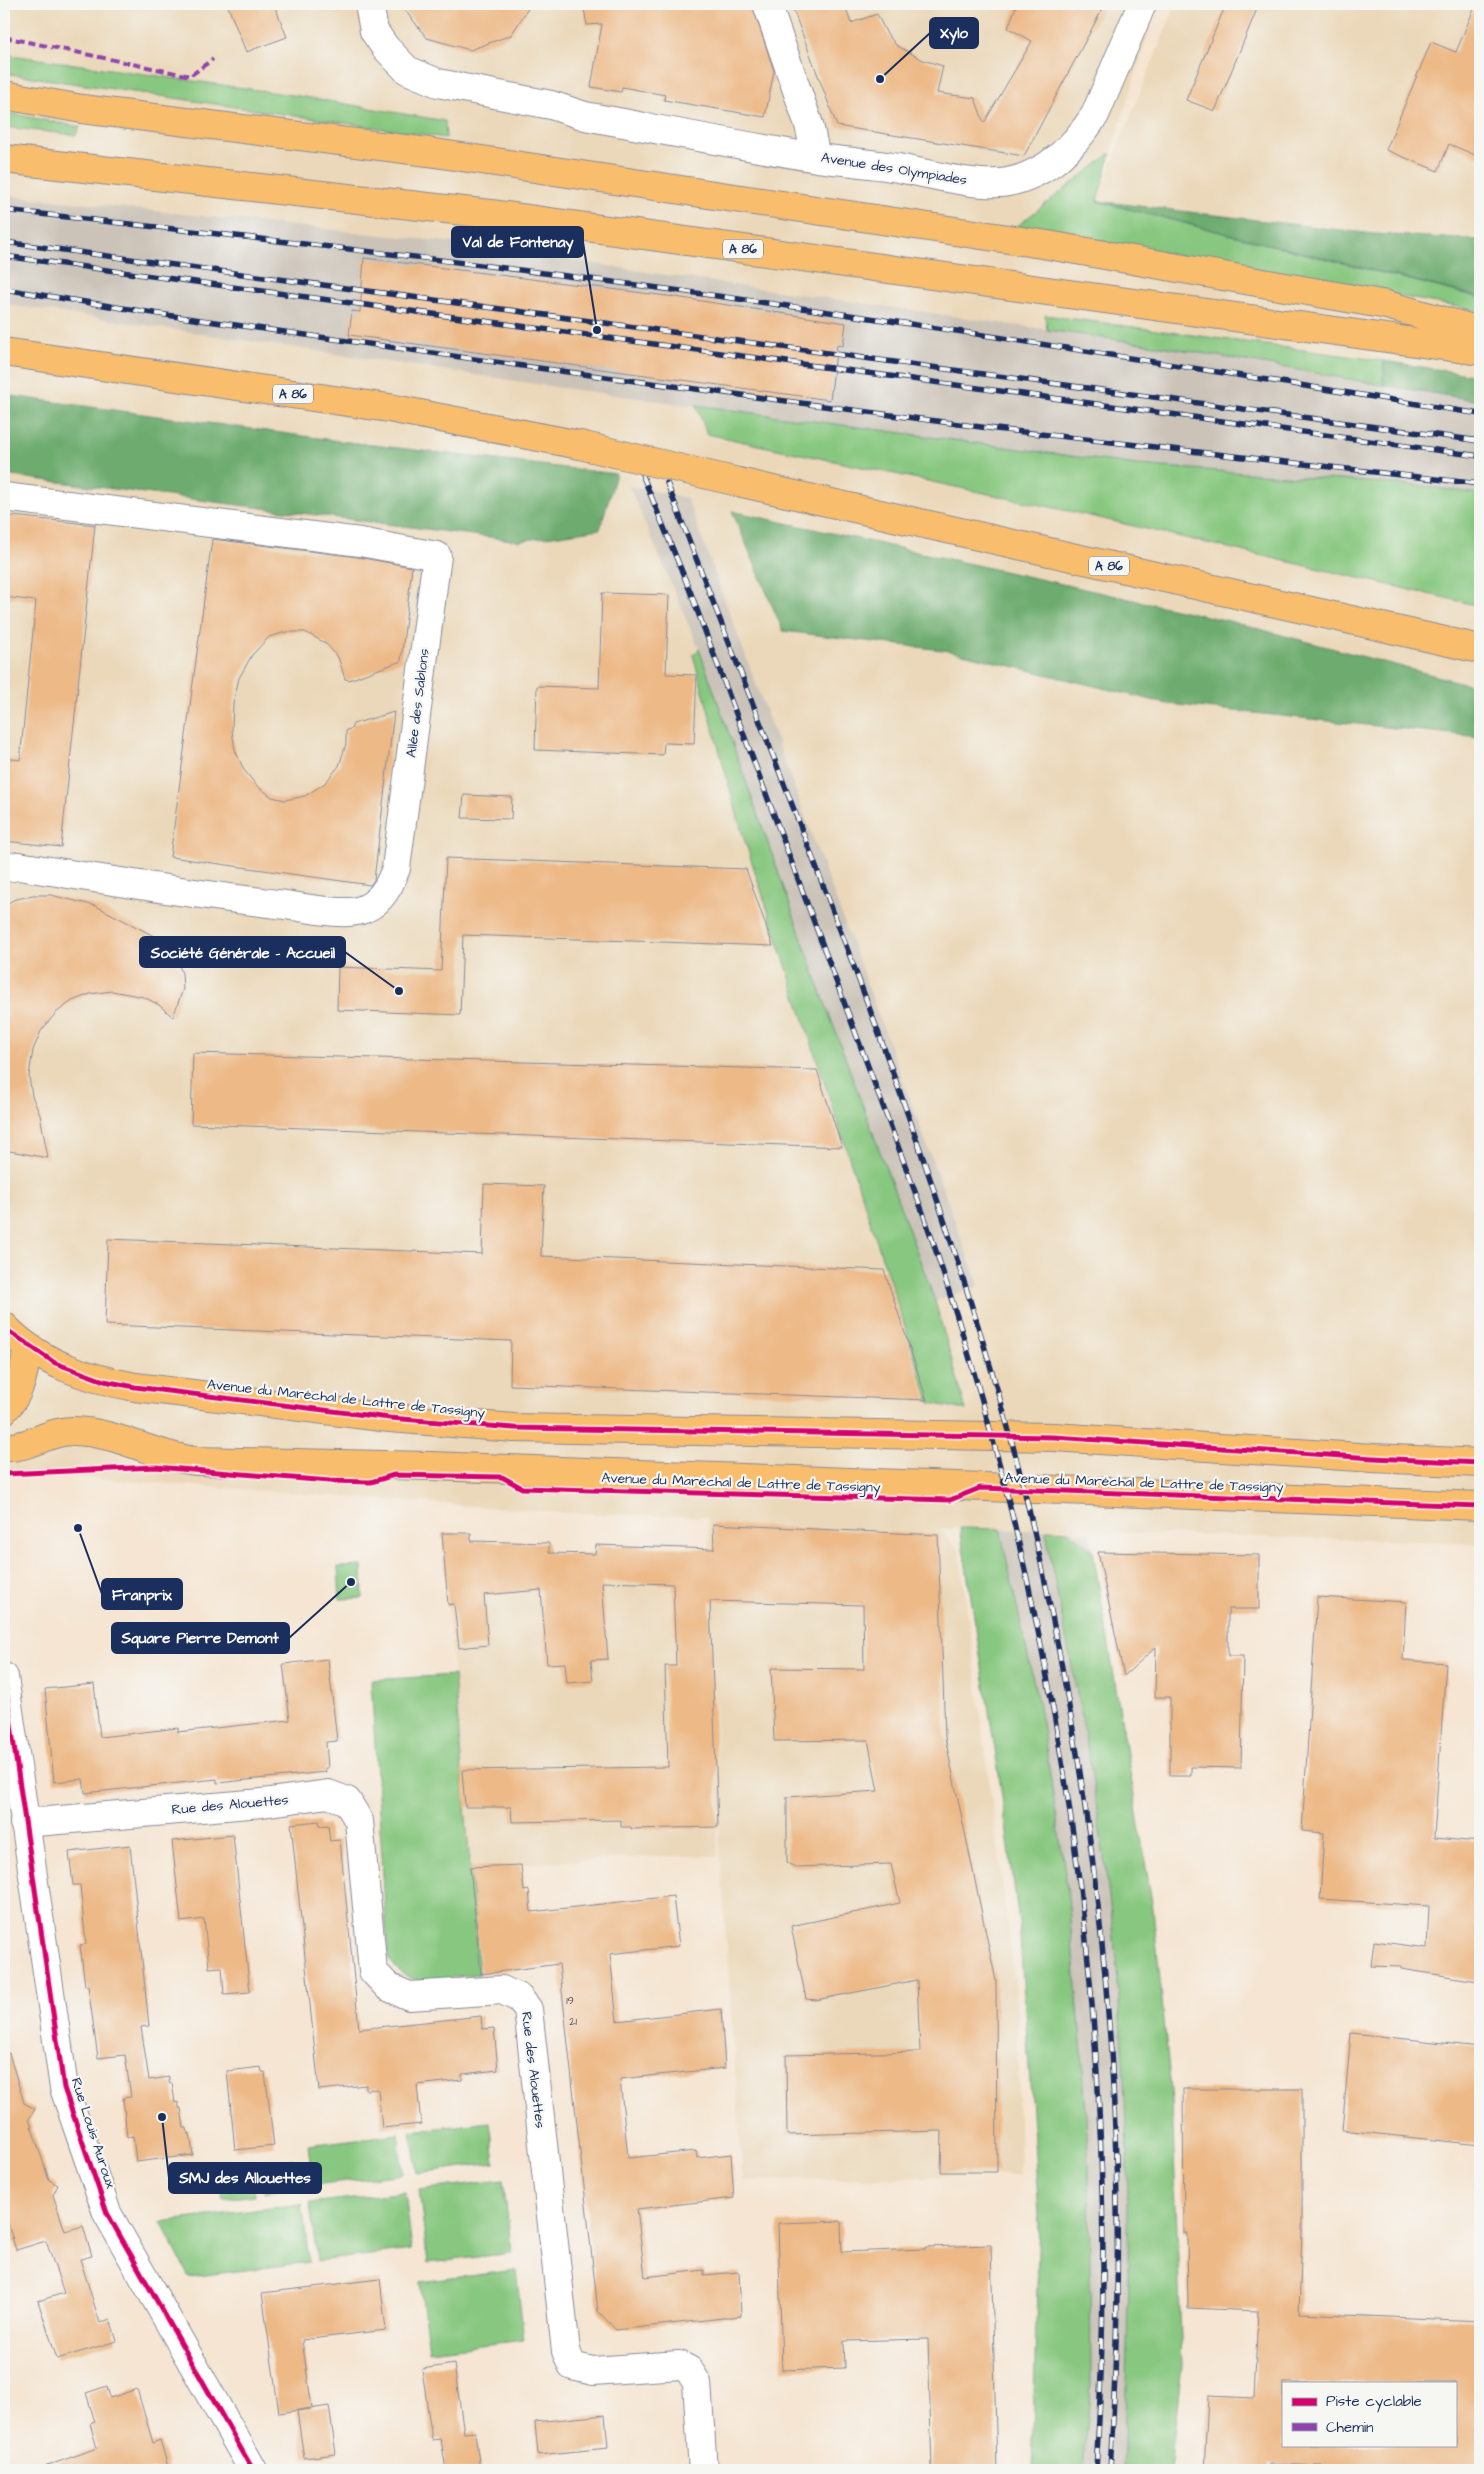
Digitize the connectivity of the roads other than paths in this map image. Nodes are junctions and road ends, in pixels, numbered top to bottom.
1 (369, 4) edge
2 (767, 4) edge
3 (1142, 4) edge
4 (4, 95) edge
5 (816, 158) junction
6 (4, 159) edge
7 (1480, 331) edge
8 (1480, 350) edge
9 (4, 352) edge
10 (4, 496) edge
11 (1480, 648) edge
12 (4, 868) edge
13 (5, 1327) edge
14 (28, 1347) junction
15 (4, 1410) edge
16 (4, 1448) edge
17 (1480, 1463) edge
18 (1480, 1506) edge
19 (4, 1677) edge
20 (24, 1823) junction
21 (253, 2470) edge
22 (703, 2470) edge

1 - 5 street, Avenue des Olympiades
2 - 5 street
3 - 5 street, Avenue des Olympiades
4 - 7 main road
6 - 8 main road, A 86
9 - 11 main road, A 86, bridge
10 - 12 street, Allée des Sablons
13 - 14 main road, Avenue du Maréchal de Lattre de Tassigny
14 - 15 main road
14 - 17 main road, Avenue du Maréchal de Lattre de Tassigny
16 - 18 main road, Avenue du Maréchal de Lattre de Tassigny
19 - 20 street, Rue Louis Auroux
20 - 21 street, Rue Louis Auroux
20 - 22 street, Rue des Alouettes

